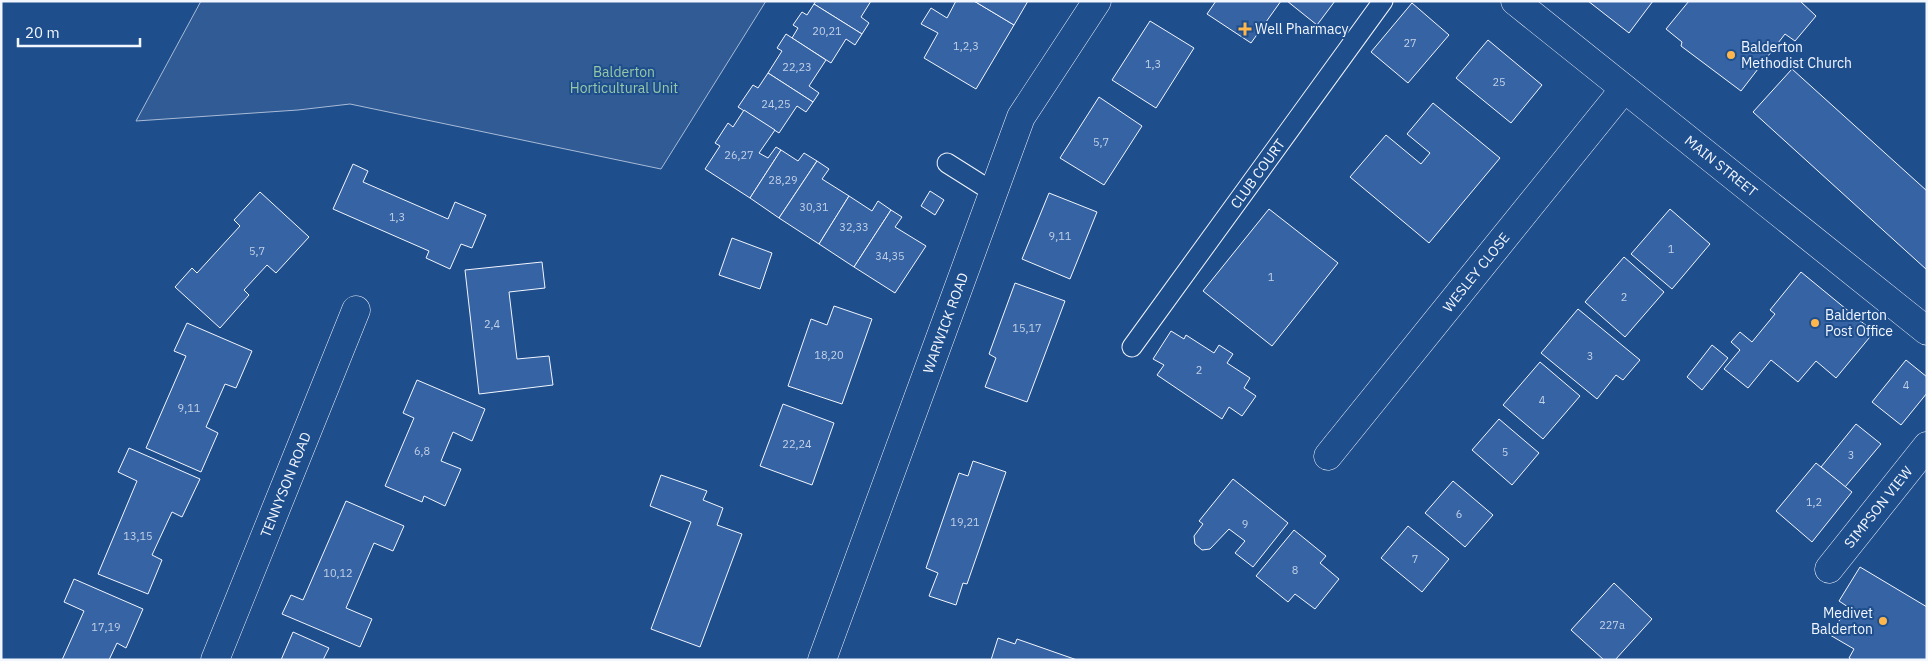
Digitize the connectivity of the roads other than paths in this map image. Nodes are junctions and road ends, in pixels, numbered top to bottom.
1 (1097, 1) edge
2 (1383, 1) edge
3 (1514, 1) edge
4 (1624, 88) junction
5 (947, 164) dead end
6 (993, 192) junction
7 (356, 310) dead end
8 (1927, 331) edge
9 (1132, 347) dead end
10 (1927, 446) edge
11 (1328, 456) dead end
12 (1829, 569) dead end
13 (215, 660) edge
14 (822, 660) edge

1 - 6 street, WARWICK ROAD
2 - 9 lane, CLUB COURT
3 - 4 street, MAIN STREET
4 - 8 street, MAIN STREET
4 - 11 street, WESLEY CLOSE
5 - 6 lane
6 - 14 street, WARWICK ROAD
7 - 13 street, TENNYSON ROAD
10 - 12 street, SIMPSON VIEW

